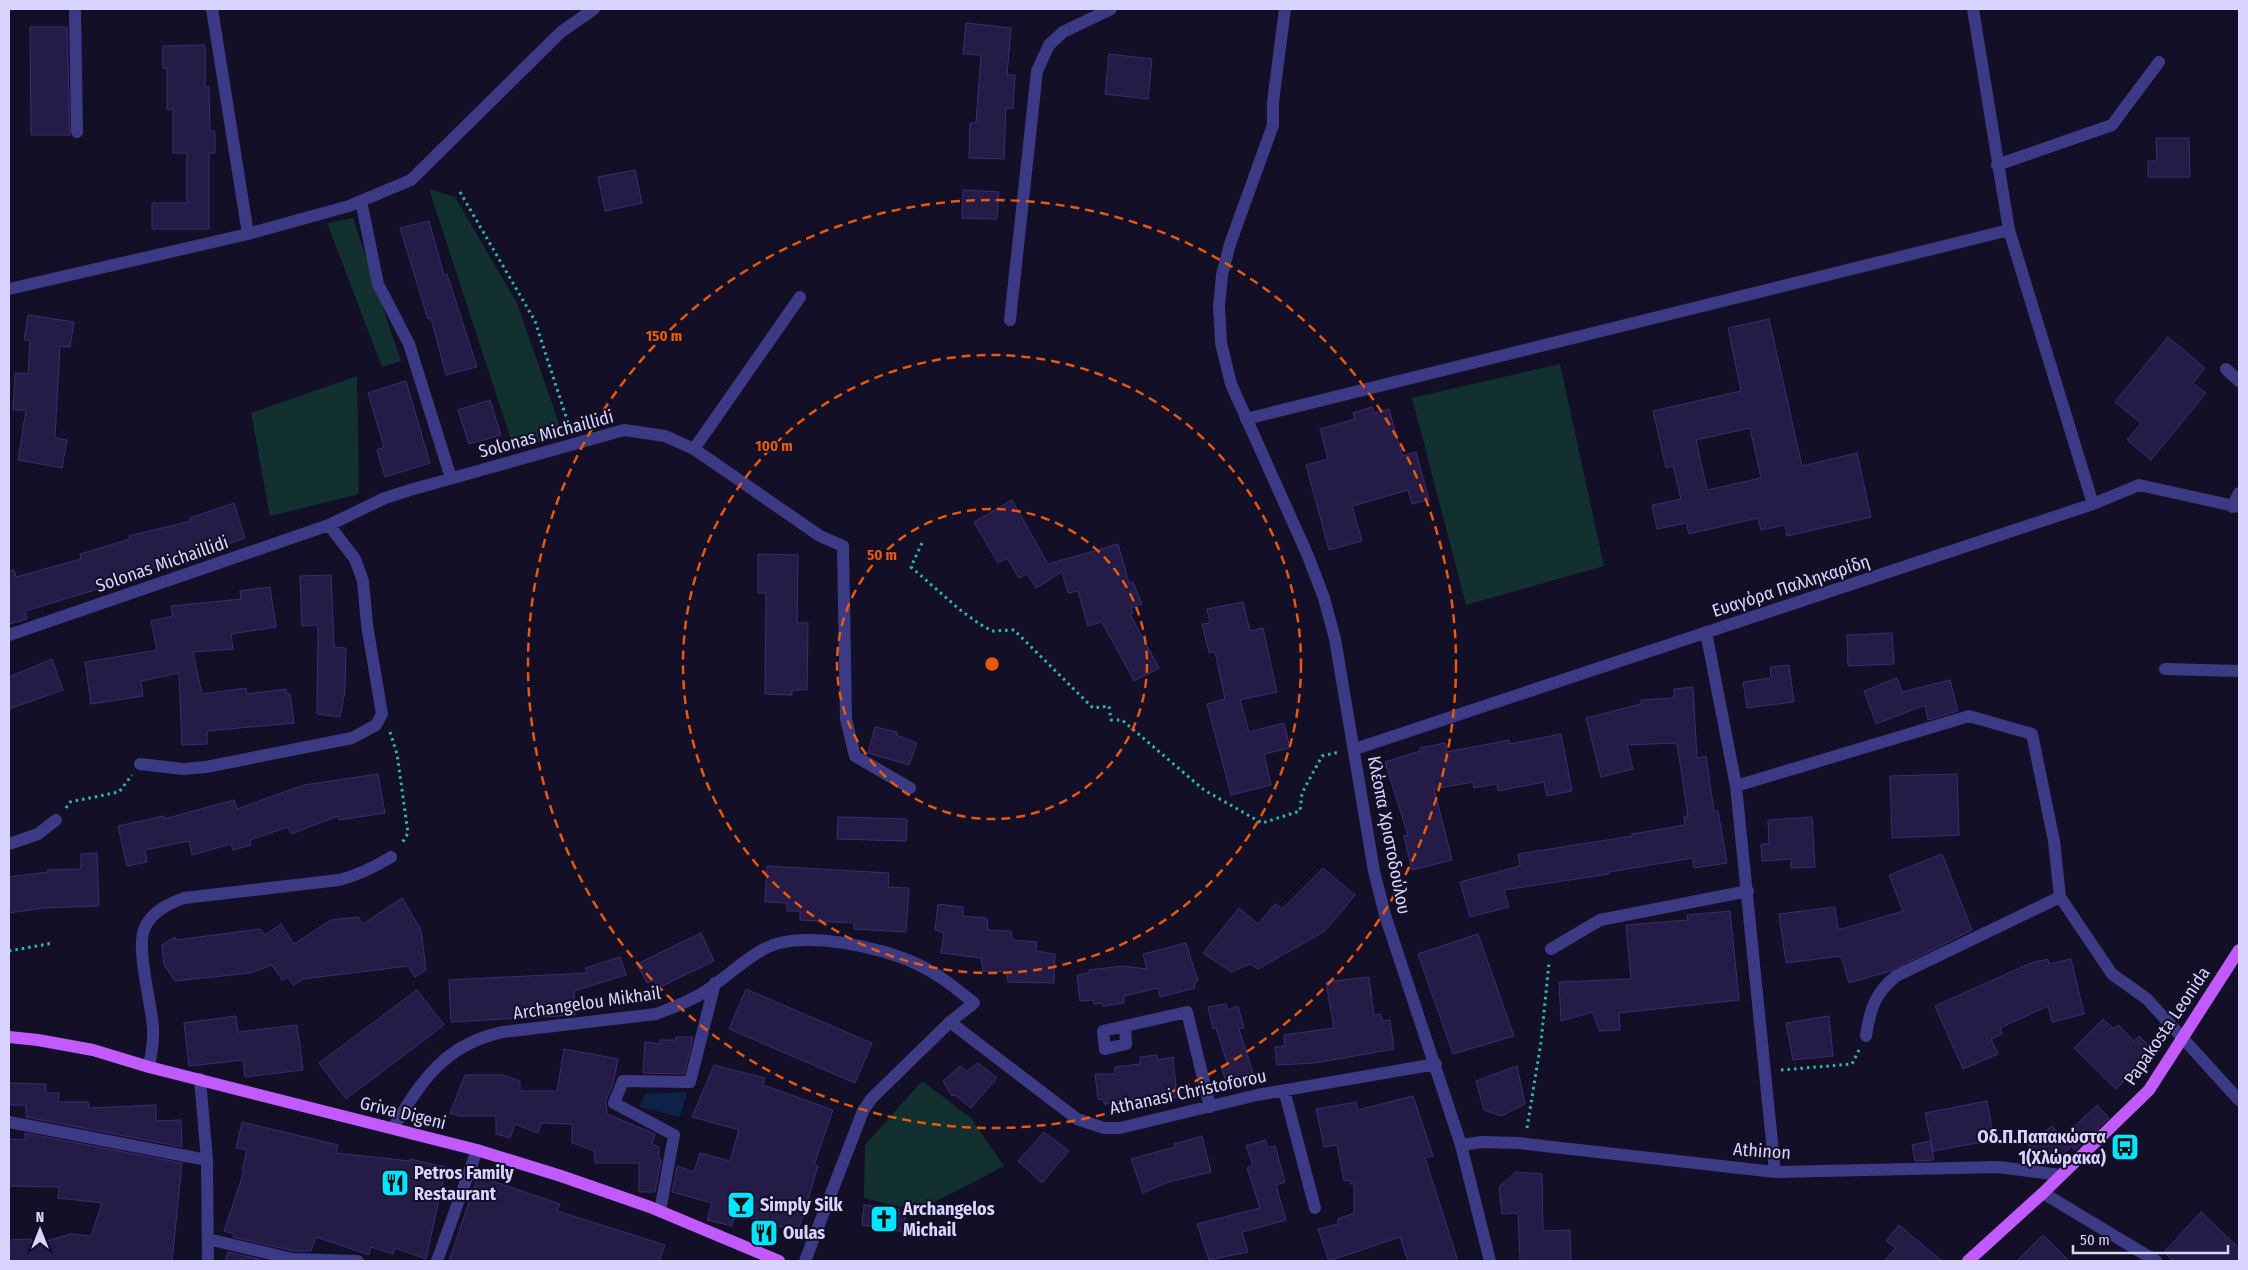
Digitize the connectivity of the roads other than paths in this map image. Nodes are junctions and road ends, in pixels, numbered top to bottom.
1 (76, 9) edge
2 (212, 9) edge
3 (594, 9) edge
4 (1111, 9) edge
5 (1286, 9) edge
6 (1972, 9) edge
7 (2159, 62) dead end
8 (77, 132) dead end
9 (1997, 165) junction
10 (361, 201) junction
11 (2009, 230) junction
12 (248, 234) junction
13 (9, 289) edge
14 (800, 297) dead end
15 (1010, 320) dead end
16 (2226, 369) dead end
17 (2239, 381) edge
18 (1246, 419) junction
19 (694, 449) junction
20 (451, 478) junction
21 (2239, 493) edge
22 (2093, 504) junction
23 (2236, 507) edge
24 (330, 525) junction
25 (1706, 632) junction
26 (9, 635) edge
27 (2165, 669) dead end
28 (2239, 671) edge
29 (1355, 749) junction
30 (140, 764) road end
31 (1736, 786) junction
32 (910, 788) dead end
33 (56, 820) road end
34 (9, 844) edge
35 (391, 857) road end
36 (1748, 891) junction
37 (2060, 897) junction
38 (1550, 950) road end
39 (2239, 950) edge
40 (716, 983) junction
41 (950, 1022) junction
42 (1125, 1027) dead end
43 (1866, 1036) road end
44 (9, 1037) edge
45 (2181, 1037) junction
46 (1436, 1064) junction
47 (148, 1067) junction
48 (200, 1079) junction
49 (1284, 1090) junction
50 (2239, 1100) edge
51 (1210, 1106) junction
52 (9, 1122) edge
53 (393, 1128) junction
54 (1461, 1145) junction
55 (476, 1150) junction
56 (207, 1160) junction
57 (1775, 1172) junction
58 (2060, 1175) junction
59 (2043, 1193) junction
60 (1315, 1208) dead end
61 (660, 1211) junction
62 (208, 1239) junction
63 (208, 1261) edge
64 (358, 1261) edge
65 (437, 1261) edge
66 (777, 1261) edge
67 (805, 1261) edge
68 (1490, 1261) edge
69 (1968, 1261) edge
70 (2156, 1261) edge

1 - 8 street
2 - 12 street
3 - 10 street
4 - 15 street
5 - 18 street, Κλέοπα Χριστοδούλου
6 - 9 street
7 - 9 street
9 - 11 street
10 - 12 street
10 - 20 street
11 - 18 street
11 - 22 street
12 - 13 street
14 - 19 street
16 - 17 street
18 - 29 street, Κλέοπα Χριστοδούλου
19 - 20 street, Solonas Michaillidi
19 - 32 street, Solonas Michaillidi
20 - 24 street, Solonas Michaillidi
21 - 23 street
22 - 23 street, Ευαγόρα Παλληκαρίδη
22 - 25 street, Ευαγόρα Παλληκαρίδη
24 - 26 street, Solonas Michaillidi
24 - 30 street
25 - 29 street, Ευαγόρα Παλληκαρίδη
25 - 31 street
27 - 28 street
29 - 46 street, Κλέοπα Χριστοδούλου
31 - 36 street
31 - 37 street
33 - 34 street
35 - 47 street
36 - 38 street
36 - 57 street
37 - 43 street
37 - 45 street
39 - 45 main road, Papakosta Leonida
40 - 41 street, Archangelou Mikhail
40 - 53 street, Archangelou Mikhail
40 - 61 street
41 - 51 street, Athanasi Christoforou
41 - 67 street
42 - 51 street
44 - 47 main road, Griva Digeni
45 - 50 street
45 - 58 main road, Papakosta Leonida
46 - 49 street, Athanasi Christoforou
46 - 54 street, Κλέοπα Χριστοδούλου
47 - 48 main road, Griva Digeni
48 - 53 main road, Griva Digeni
48 - 56 street
49 - 51 street, Athanasi Christoforou
49 - 60 street
52 - 56 street
53 - 55 main road, Griva Digeni
54 - 57 street, Athinon
54 - 68 street, Κλέοπα Χριστοδούλου
55 - 61 main road, Griva Digeni
55 - 65 street
56 - 62 street
57 - 58 street, Athinon
58 - 59 main road, Papakosta Leonida
59 - 69 main road, Papakosta Leonida
59 - 70 street
61 - 66 main road, Griva Digeni
62 - 63 street
62 - 64 street

